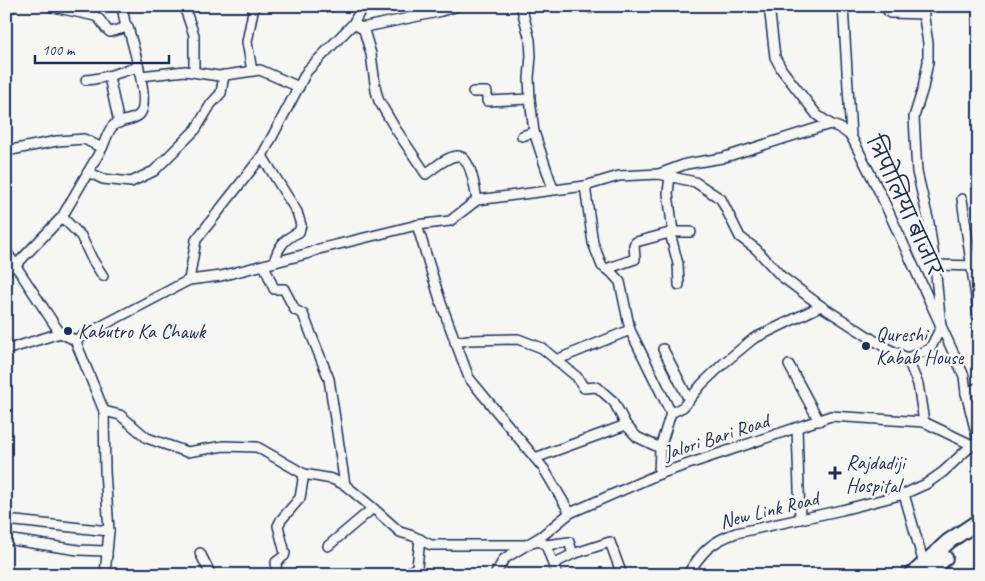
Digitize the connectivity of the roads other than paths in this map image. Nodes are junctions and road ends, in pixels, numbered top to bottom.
1 (12, 6) edge
2 (49, 6) edge
3 (122, 6) edge
4 (184, 6) edge
5 (254, 6) edge
6 (363, 6) edge
7 (458, 6) edge
8 (522, 6) edge
9 (770, 6) edge
10 (843, 6) edge
11 (884, 6) edge
12 (6, 10) edge
13 (923, 10) edge
14 (353, 24) junction
15 (128, 27) junction
16 (363, 27) junction
17 (252, 71) junction
18 (140, 72) junction
19 (194, 72) junction
20 (224, 75) junction
21 (109, 77) junction
22 (86, 80) dead end
23 (299, 87) junction
24 (473, 92) dead end
25 (530, 99) junction
26 (119, 122) junction
27 (830, 124) junction
28 (534, 132) junction
29 (522, 136) dead end
30 (851, 136) junction
31 (102, 148) junction
32 (6, 151) edge
33 (262, 156) junction
34 (88, 172) junction
35 (659, 174) junction
36 (670, 176) junction
37 (585, 186) junction
38 (553, 189) junction
39 (962, 199) dead end
40 (477, 200) junction
41 (62, 217) junction
42 (417, 225) junction
43 (671, 232) junction
44 (691, 232) dead end
45 (6, 251) edge
46 (975, 252) edge
47 (274, 262) junction
48 (16, 264) junction
49 (264, 265) junction
50 (935, 265) junction
51 (976, 266) edge
52 (606, 269) junction
53 (6, 270) edge
54 (103, 276) dead end
55 (189, 280) junction
56 (678, 285) dead end
57 (821, 306) junction
58 (979, 319) edge
59 (941, 327) junction
60 (630, 330) junction
61 (60, 333) junction
62 (75, 340) junction
63 (455, 342) junction
64 (663, 349) dead end
65 (6, 350) edge
66 (907, 358) junction
67 (556, 360) junction
68 (789, 365) dead end
69 (979, 387) edge
70 (966, 393) junction
71 (689, 400) junction
72 (104, 411) junction
73 (672, 412) junction
74 (819, 420) junction
75 (924, 422) junction
76 (626, 424) junction
77 (797, 428) junction
78 (977, 445) edge
79 (660, 448) junction
80 (535, 458) junction
81 (304, 474) junction
82 (659, 474) junction
83 (345, 485) junction
84 (904, 494) junction
85 (373, 508) junction
86 (570, 513) junction
87 (800, 519) junction
88 (6, 520) edge
89 (979, 521) edge
90 (109, 531) junction
91 (979, 531) edge
92 (6, 539) edge
93 (420, 539) junction
94 (525, 545) junction
95 (546, 545) junction
96 (328, 546) dead end
97 (200, 553) dead end
98 (573, 554) junction
99 (107, 555) junction
100 (553, 564) junction
101 (929, 569) edge
102 (410, 572) dead end
103 (105, 575) edge
104 (212, 575) edge
105 (277, 575) edge
106 (495, 575) edge
107 (556, 575) edge
108 (622, 575) edge
109 (687, 575) edge
110 (912, 575) edge

1 - 12 street
2 - 15 street
3 - 15 street
4 - 19 street
5 - 17 street
6 - 14 street
7 - 16 street
8 - 25 street
9 - 27 street, त्रिपोलिया बाजार
10 - 30 street
11 - 13 street
13 - 50 street
14 - 16 street
14 - 23 street
15 - 18 street
16 - 40 street
17 - 20 street
17 - 23 street
18 - 19 street
18 - 21 street
18 - 26 street
19 - 20 street
20 - 34 street
21 - 22 street
21 - 26 street
23 - 33 street
24 - 25 street
25 - 28 street
26 - 31 street
27 - 30 street, त्रिपोलिया बाजार
27 - 35 street
28 - 29 street
28 - 38 street
30 - 59 street, त्रिपोलिया बाजार
31 - 32 street
31 - 34 street
33 - 47 street
33 - 55 street
34 - 41 street
35 - 36 street
35 - 37 street
36 - 43 street
36 - 57 street
37 - 38 street
37 - 52 street
38 - 40 street
39 - 46 street
40 - 42 street
41 - 48 street
41 - 54 street
42 - 47 street
42 - 63 street
43 - 44 street
43 - 52 street
43 - 56 street
45 - 48 street
46 - 51 street
47 - 49 street
48 - 53 street
48 - 61 street
49 - 55 street
49 - 83 street
50 - 51 street
50 - 59 street
51 - 58 street
52 - 60 street
55 - 62 street
57 - 66 street
57 - 71 street
59 - 66 street
59 - 70 street, त्रिपोलिया बाजार
60 - 67 street
60 - 73 street
61 - 62 street
61 - 65 street
62 - 72 street
63 - 67 street
63 - 80 street
64 - 71 street
66 - 75 street
67 - 76 street
68 - 74 street
69 - 70 street
70 - 78 street, त्रिपोलिया बाजार
71 - 73 street
72 - 81 street
72 - 90 street
73 - 79 street
74 - 75 street, Jalori Bari Road
74 - 77 street, Jalori Bari Road
75 - 78 street, Jalori Bari Road
76 - 79 street
76 - 80 street
77 - 82 street, Jalori Bari Road
77 - 87 street
78 - 84 street, New Link Road
79 - 82 street
80 - 86 street
81 - 83 street
81 - 105 street
82 - 86 street, Jalori Bari Road
83 - 85 street
84 - 87 street, New Link Road
84 - 101 street
85 - 93 street
85 - 96 street
86 - 94 street, Jalori Bari Road
87 - 109 street, New Link Road
88 - 90 street
89 - 101 main road
90 - 99 street
91 - 101 main road
92 - 99 street
93 - 94 street
93 - 102 street
94 - 95 street
94 - 106 street, Jalori Bari Road
95 - 98 street
95 - 100 street
97 - 104 street
98 - 100 street
98 - 108 street
99 - 103 street
100 - 107 street
101 - 110 main road

